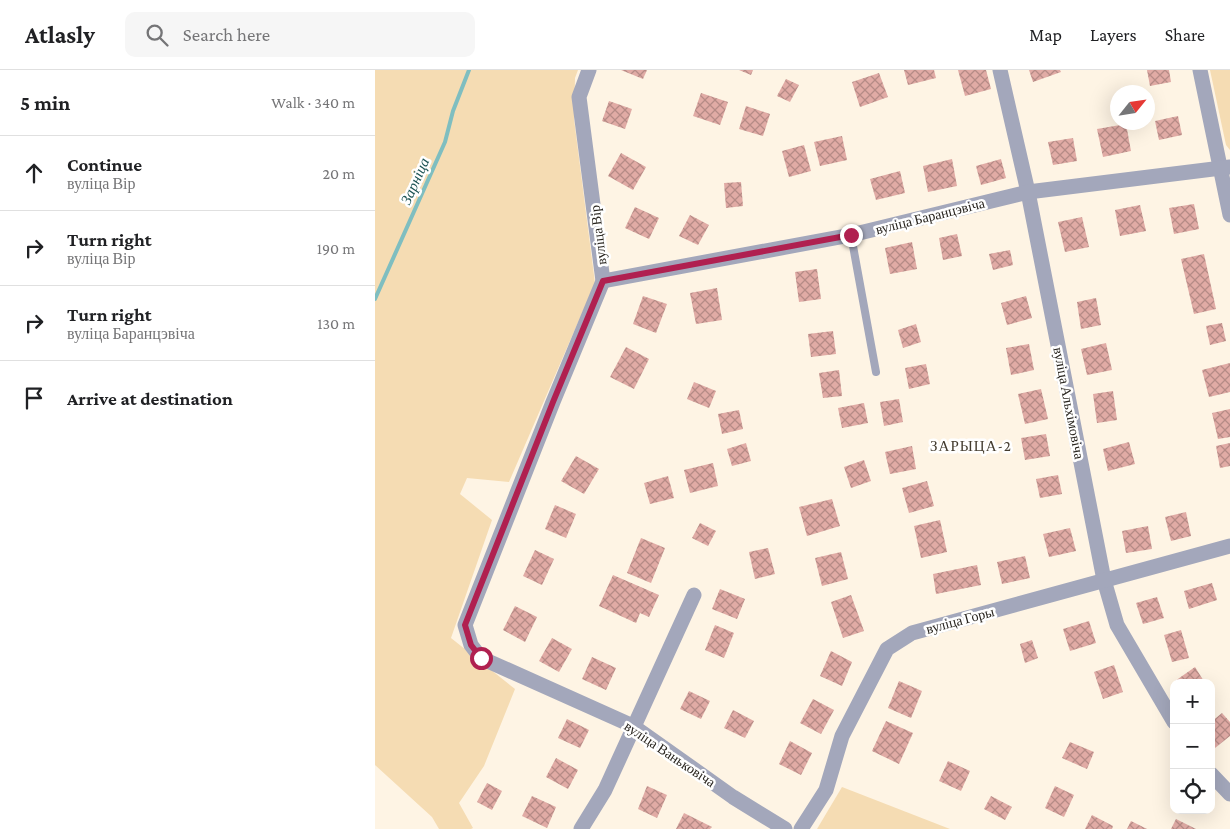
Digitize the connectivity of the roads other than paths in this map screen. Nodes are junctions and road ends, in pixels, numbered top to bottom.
1 (589, 70) edge
2 (1000, 70) edge
3 (1200, 70) edge
4 (1226, 167) edge
5 (1028, 192) junction
6 (1230, 215) edge
7 (851, 235) junction
8 (603, 281) junction
9 (876, 372) dead end
10 (1230, 546) edge
11 (1104, 580) junction
12 (694, 595) dead end
13 (471, 645) joint
14 (1170, 715) edge
15 (633, 726) junction
16 (1215, 778) edge
17 (1230, 794) edge
18 (581, 829) edge
19 (785, 829) edge
20 (801, 829) edge

1 - 8 street, вуліца Вір
2 - 5 street, вуліца Альхімовіча
3 - 4 street
4 - 5 street, вуліца Баранцэвіча
4 - 6 street
5 - 7 street, вуліца Баранцэвіча
5 - 11 street, вуліца Альхімовіча
7 - 8 street, вуліца Баранцэвіча
7 - 9 lane
8 - 13 street, вуліца Вір
10 - 11 street, вуліца Горы
11 - 14 street, вуліца Альхімовіча
11 - 20 street, вуліца Горы
12 - 15 street
13 - 15 street, вуліца Ваньковіча
15 - 18 street
15 - 19 street, вуліца Ваньковіча
16 - 17 street

